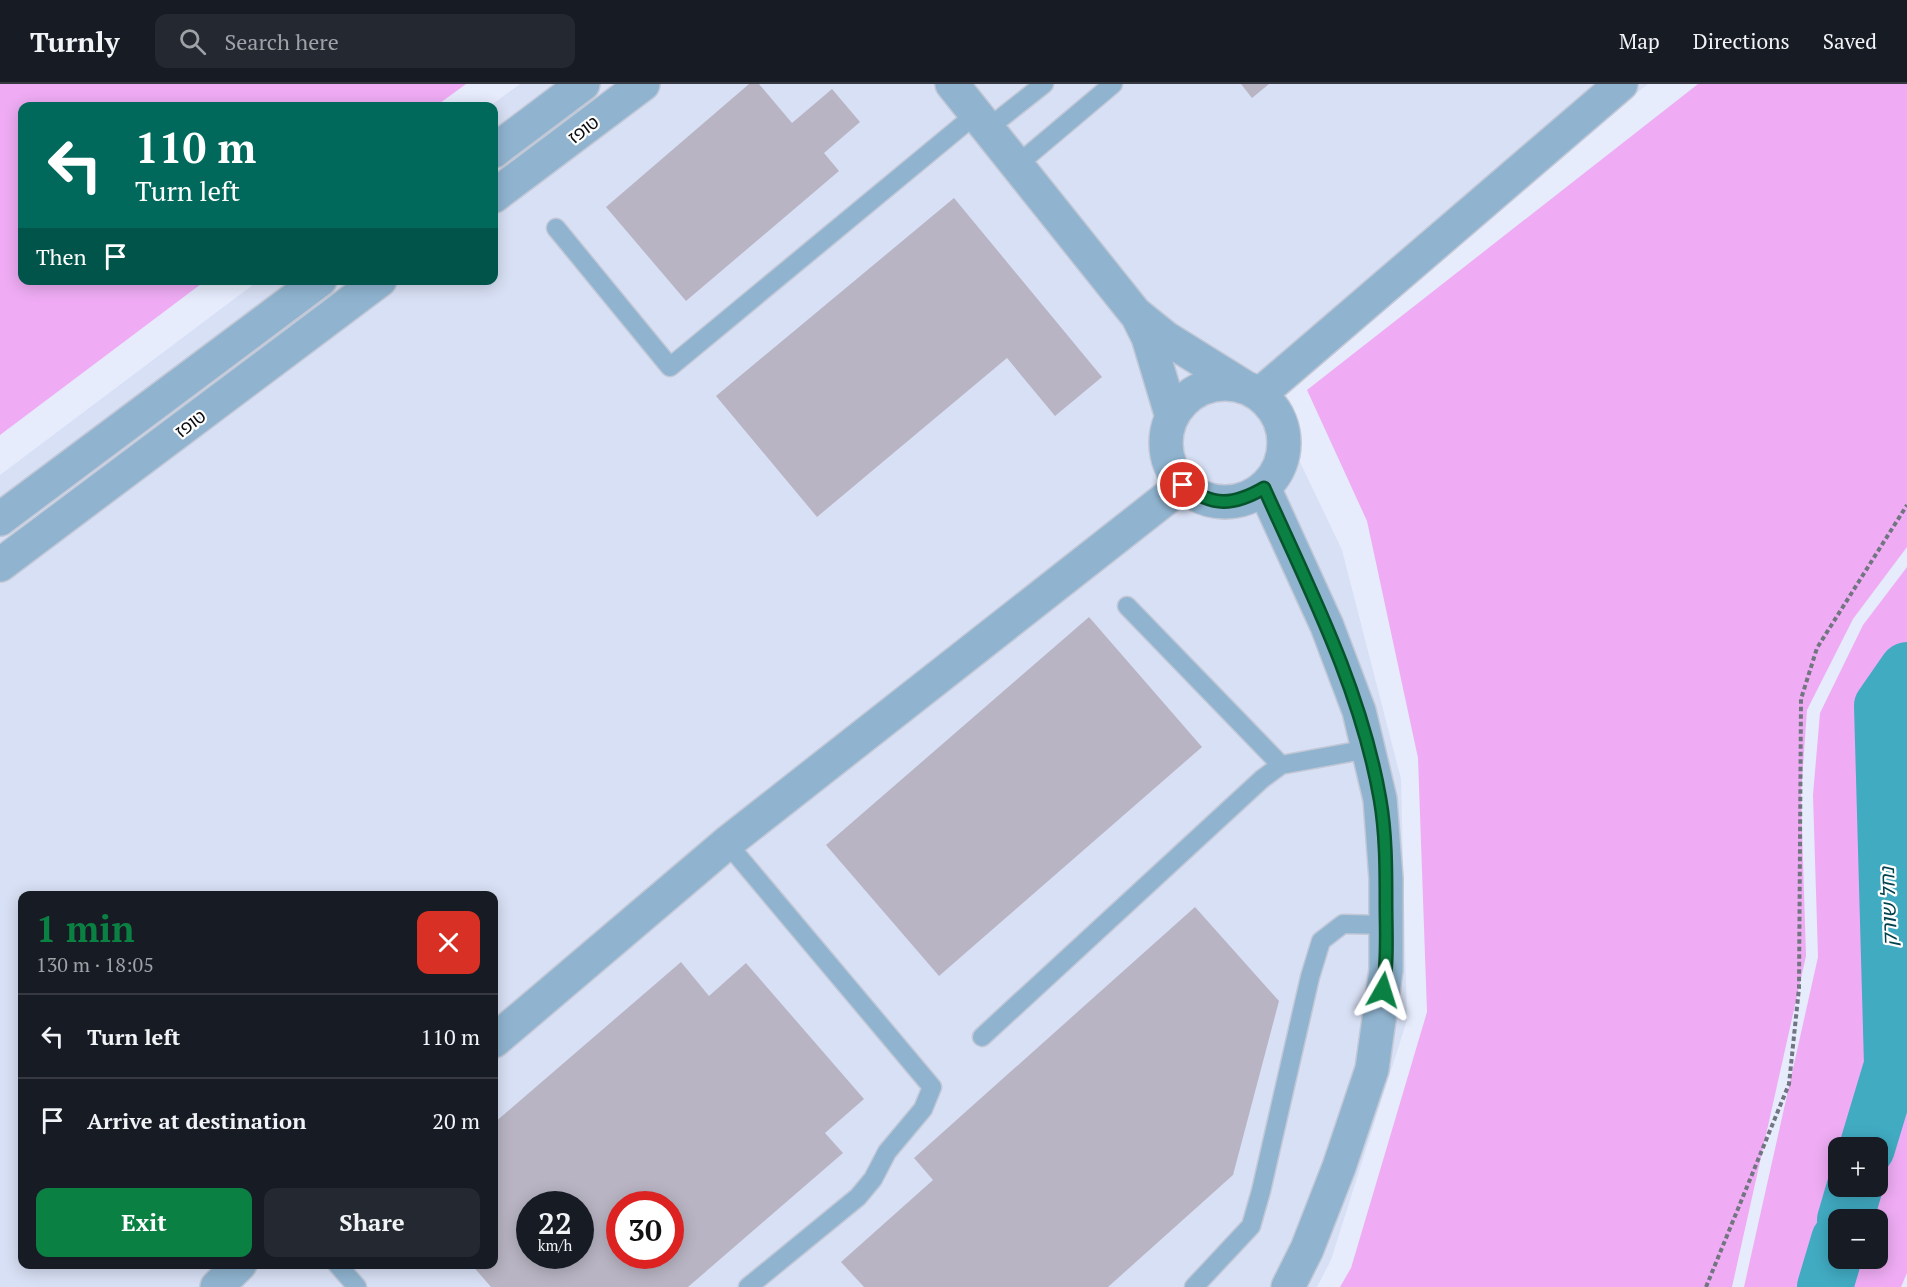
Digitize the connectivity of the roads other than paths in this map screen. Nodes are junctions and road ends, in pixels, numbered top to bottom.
1 (583, 84) edge
2 (643, 84) edge
3 (952, 84) edge
4 (1044, 84) edge
5 (1113, 84) edge
6 (1621, 84) edge
7 (982, 121) junction
8 (498, 148) edge
9 (1017, 165) junction
10 (498, 193) edge
11 (556, 228) dead end
12 (313, 285) edge
13 (373, 285) edge
14 (1136, 313) junction
15 (1251, 390) junction
16 (1172, 417) junction
17 (1183, 485) junction
18 (1264, 488) junction
19 (0, 519) edge
20 (0, 565) edge
21 (1127, 606) dead end
22 (1368, 749) junction
23 (1281, 765) junction
24 (727, 843) junction
25 (1386, 925) junction
26 (982, 1037) dead end
27 (498, 1038) edge
28 (235, 1269) edge
29 (341, 1269) edge
30 (217, 1287) edge
31 (357, 1287) edge
32 (748, 1287) edge
33 (1194, 1287) edge
34 (1288, 1287) edge

1 - 8 street, טופז
2 - 10 street, טופז
3 - 7 street
4 - 7 lane
5 - 9 lane
6 - 15 street
7 - 9 street
7 - 11 lane
9 - 14 street
12 - 19 street, טופז
13 - 20 street, טופז
14 - 15 street
14 - 16 street
15 - 16 street
15 - 18 street
16 - 17 street
17 - 18 street
17 - 24 street
18 - 22 street
21 - 23 lane
22 - 23 lane
22 - 25 street
23 - 26 lane
24 - 27 street
24 - 32 lane
25 - 33 lane
25 - 34 street
28 - 30 street
29 - 31 lane

